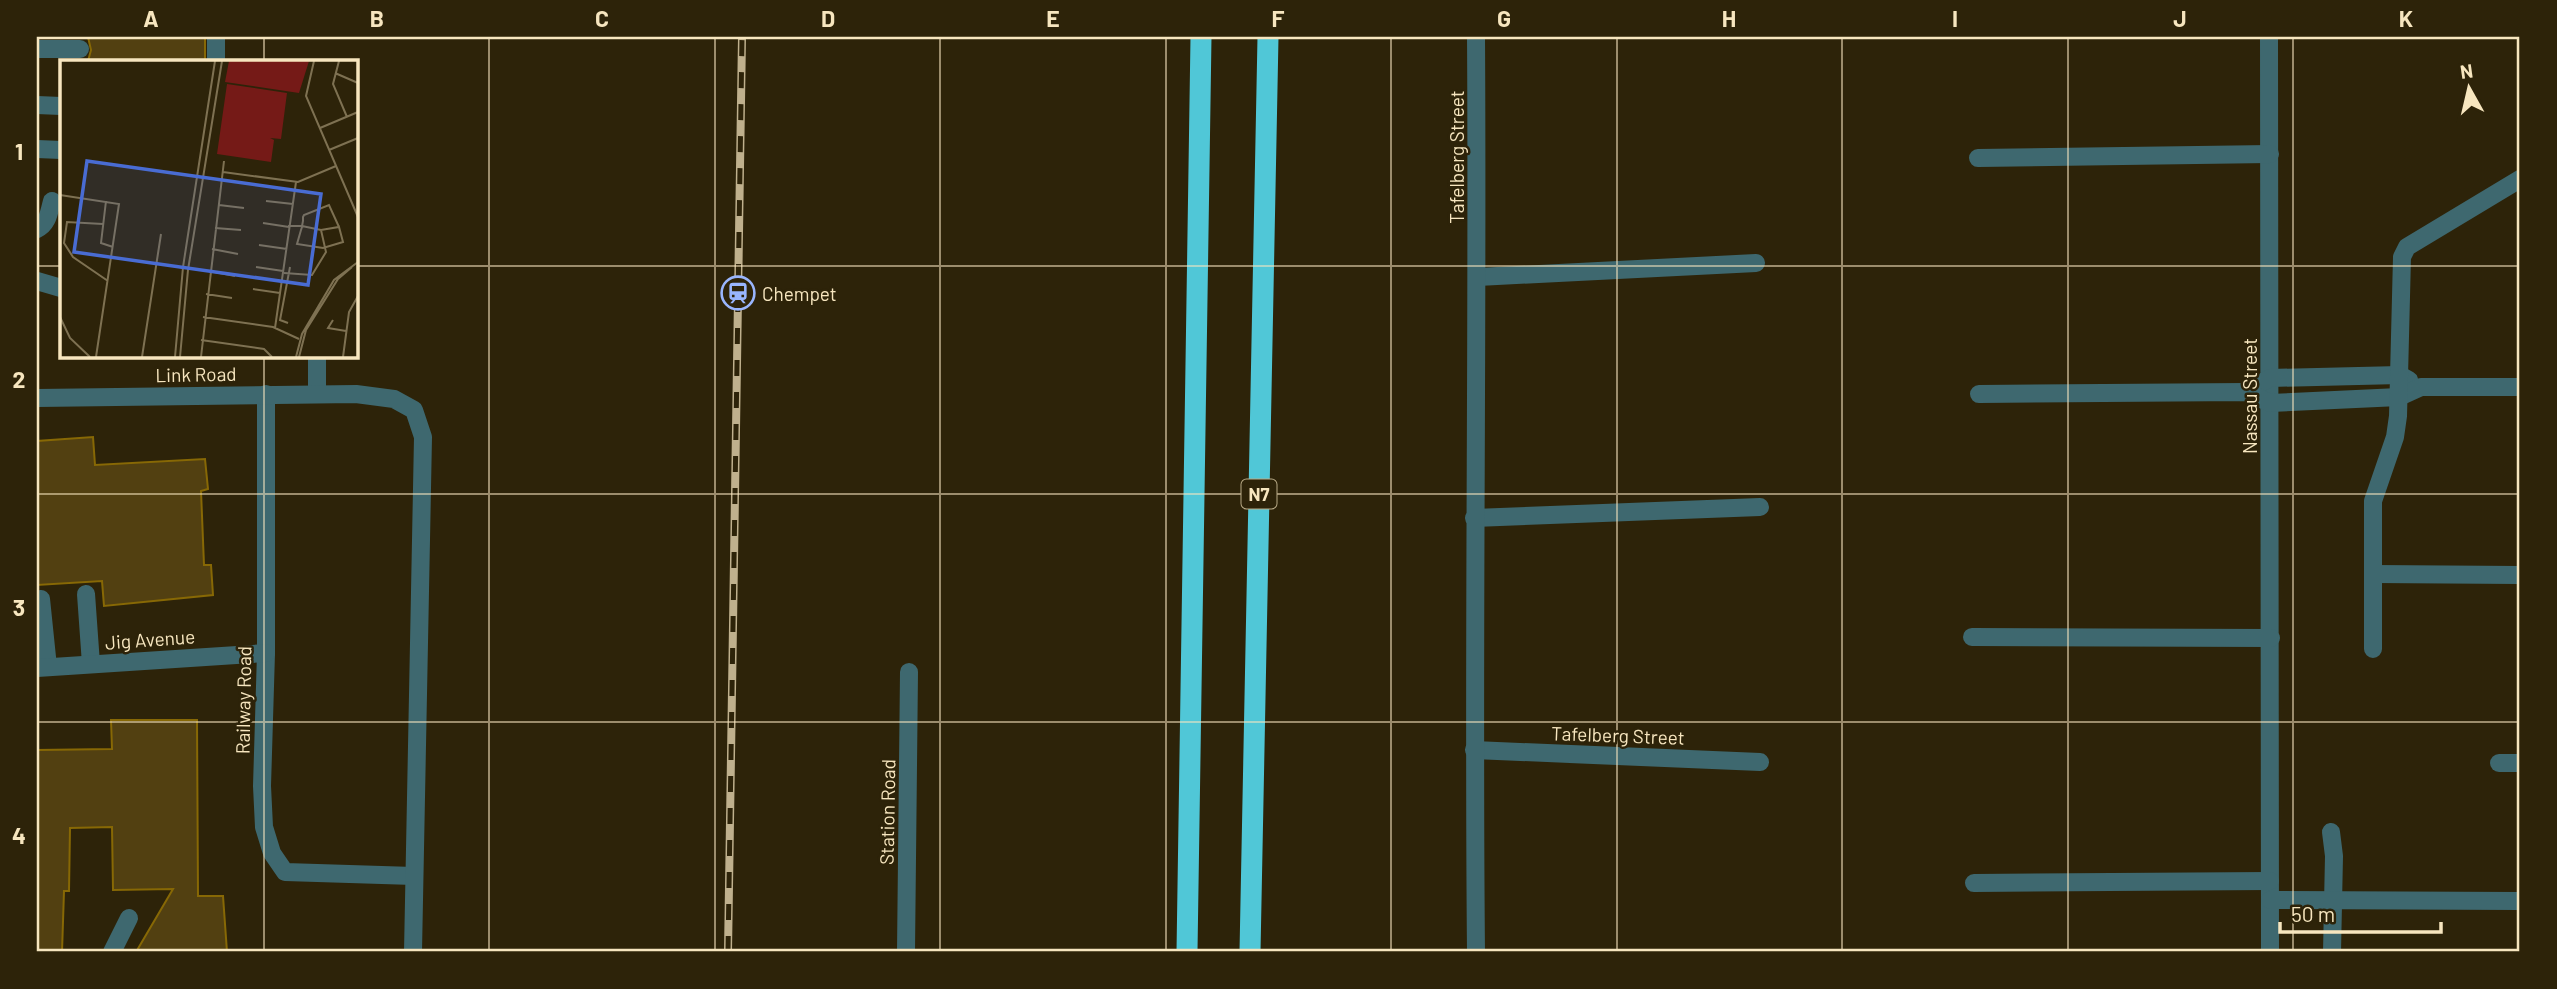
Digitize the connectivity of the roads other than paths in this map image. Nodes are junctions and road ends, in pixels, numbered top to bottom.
1 (216, 37) edge
2 (1201, 37) edge
3 (1268, 37) edge
4 (1476, 37) edge
5 (2269, 37) edge
6 (37, 49) edge
7 (80, 49) dead end
8 (216, 60) edge
9 (37, 105) edge
10 (60, 106) edge
11 (37, 149) edge
12 (60, 150) edge
13 (2270, 155) junction
14 (1978, 158) dead end
15 (2520, 179) edge
16 (52, 201) dead end
17 (37, 229) edge
18 (1756, 263) dead end
19 (1478, 277) junction
20 (37, 281) edge
21 (60, 288) edge
22 (317, 357) edge
23 (2400, 375) junction
24 (2270, 378) junction
25 (2421, 387) junction
26 (2520, 387) edge
27 (2246, 392) junction
28 (317, 393) junction
29 (266, 394) junction
30 (1979, 394) dead end
31 (2399, 397) junction
32 (37, 398) edge
33 (2270, 402) junction
34 (1760, 507) dead end
35 (1474, 518) junction
36 (2373, 574) junction
37 (2520, 575) edge
38 (86, 594) dead end
39 (41, 599) dead end
40 (1972, 637) dead end
41 (2270, 638) junction
42 (2373, 649) dead end
43 (266, 653) junction
44 (91, 664) junction
45 (42, 668) edge
46 (909, 672) dead end
47 (1474, 750) junction
48 (1760, 761) dead end
49 (2520, 762) edge
50 (2499, 763) dead end
51 (2331, 832) dead end
52 (414, 876) junction
53 (2270, 881) junction
54 (1974, 883) dead end
55 (2270, 900) junction
56 (2334, 900) junction
57 (2520, 901) edge
58 (129, 918) dead end
59 (111, 952) edge
60 (413, 952) edge
61 (906, 952) edge
62 (1187, 952) edge
63 (1250, 952) edge
64 (1476, 952) edge
65 (2270, 952) edge
66 (2332, 952) edge

1 - 8 street
2 - 62 highway
3 - 63 highway, N7
4 - 19 street, Tafelberg Street
5 - 13 street, Nassau Street
6 - 7 street
9 - 10 street
11 - 12 street
13 - 14 street
13 - 24 street, Nassau Street
15 - 23 street
16 - 17 street
18 - 19 street
19 - 35 street, Tafelberg Street
20 - 21 street
22 - 28 street
23 - 24 street
23 - 25 street
23 - 31 street
24 - 27 street
24 - 33 street, Nassau Street
25 - 26 street
25 - 31 street
27 - 30 street, Nassau Street
27 - 33 street
28 - 29 street, Link Road
28 - 52 street, Link Road
29 - 32 street, Link Road
29 - 43 street, Railway Road
31 - 33 street
31 - 36 street
33 - 41 street, Nassau Street
34 - 35 street
35 - 47 street, Tafelberg Street
36 - 37 street
36 - 42 street
38 - 44 street
39 - 45 street
40 - 41 street
41 - 53 street, Nassau Street
43 - 44 street, Jig Avenue
43 - 52 street, Railway Road
44 - 45 street, Jig Avenue
46 - 61 street, Station Road
47 - 48 street, Tafelberg Street
47 - 64 street, Tafelberg Street
49 - 50 street
51 - 56 street
52 - 60 street
53 - 54 street
53 - 55 street, Nassau Street
55 - 56 street
55 - 65 street, Nassau Street
56 - 57 street
56 - 66 street
58 - 59 street

